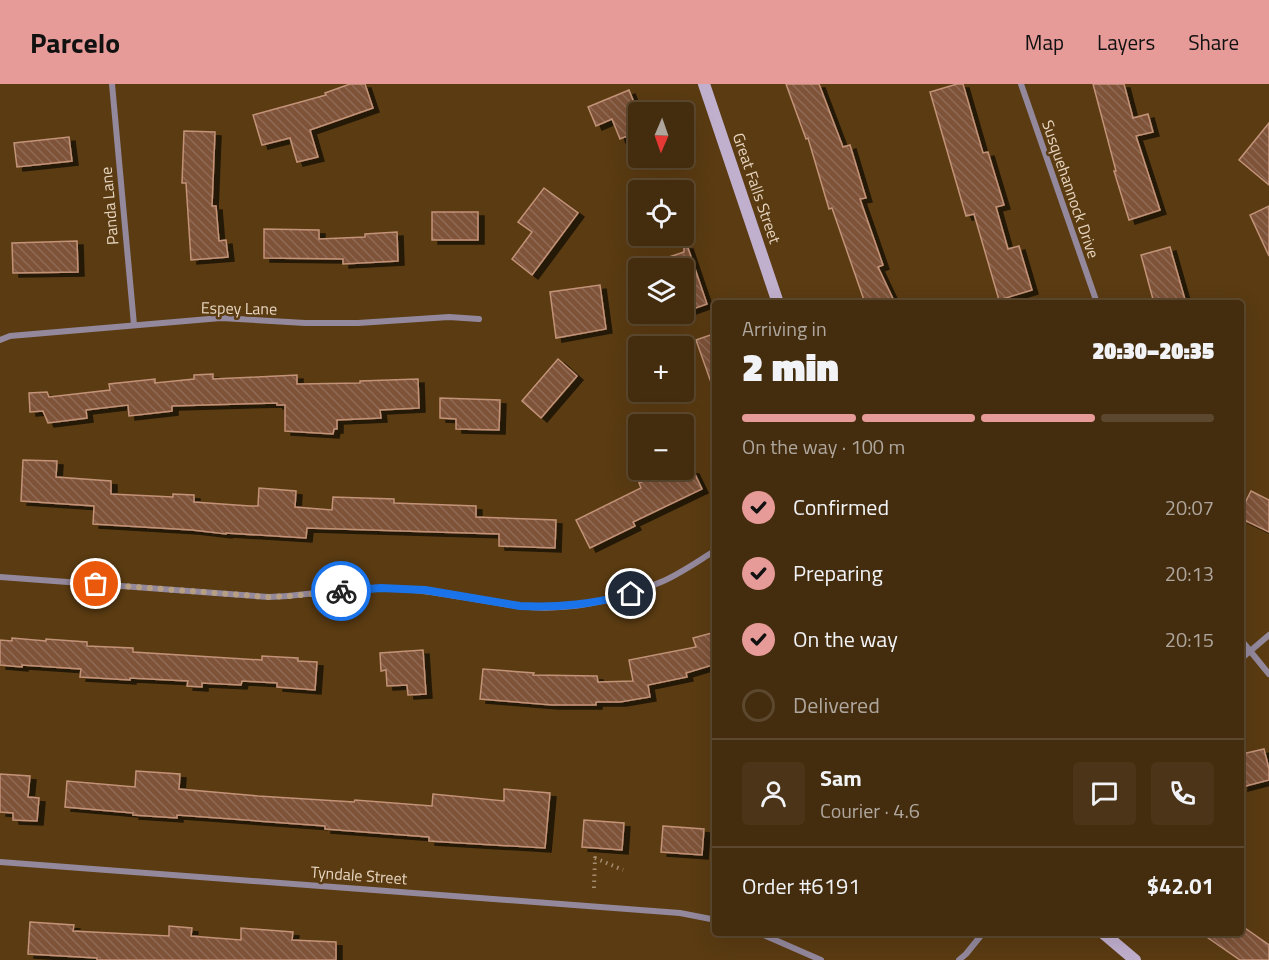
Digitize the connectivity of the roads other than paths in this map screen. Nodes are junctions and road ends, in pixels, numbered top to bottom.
1 (112, 84) edge
2 (704, 84) edge
3 (1021, 84) edge
4 (777, 300) edge
5 (1096, 300) edge
6 (479, 319) dead end
7 (134, 325) junction
8 (0, 340) edge
9 (712, 552) edge
10 (0, 577) edge
11 (1269, 634) edge
12 (1244, 644) edge
13 (1250, 651) junction
14 (1244, 656) edge
15 (1269, 674) edge
16 (0, 862) edge
17 (712, 919) edge
18 (766, 936) edge
19 (981, 936) edge
20 (1107, 936) edge
21 (821, 960) edge
22 (959, 960) edge
23 (1135, 960) edge

1 - 7 street, Panda Lane
2 - 4 main road, Great Falls Street
3 - 5 street, Susquehannock Drive
6 - 7 street, Espey Lane
7 - 8 street, Espey Lane
9 - 10 street
11 - 13 street
12 - 13 street
13 - 14 street
13 - 15 street
16 - 17 street, Tyndale Street
18 - 21 street
19 - 22 street
20 - 23 main road

